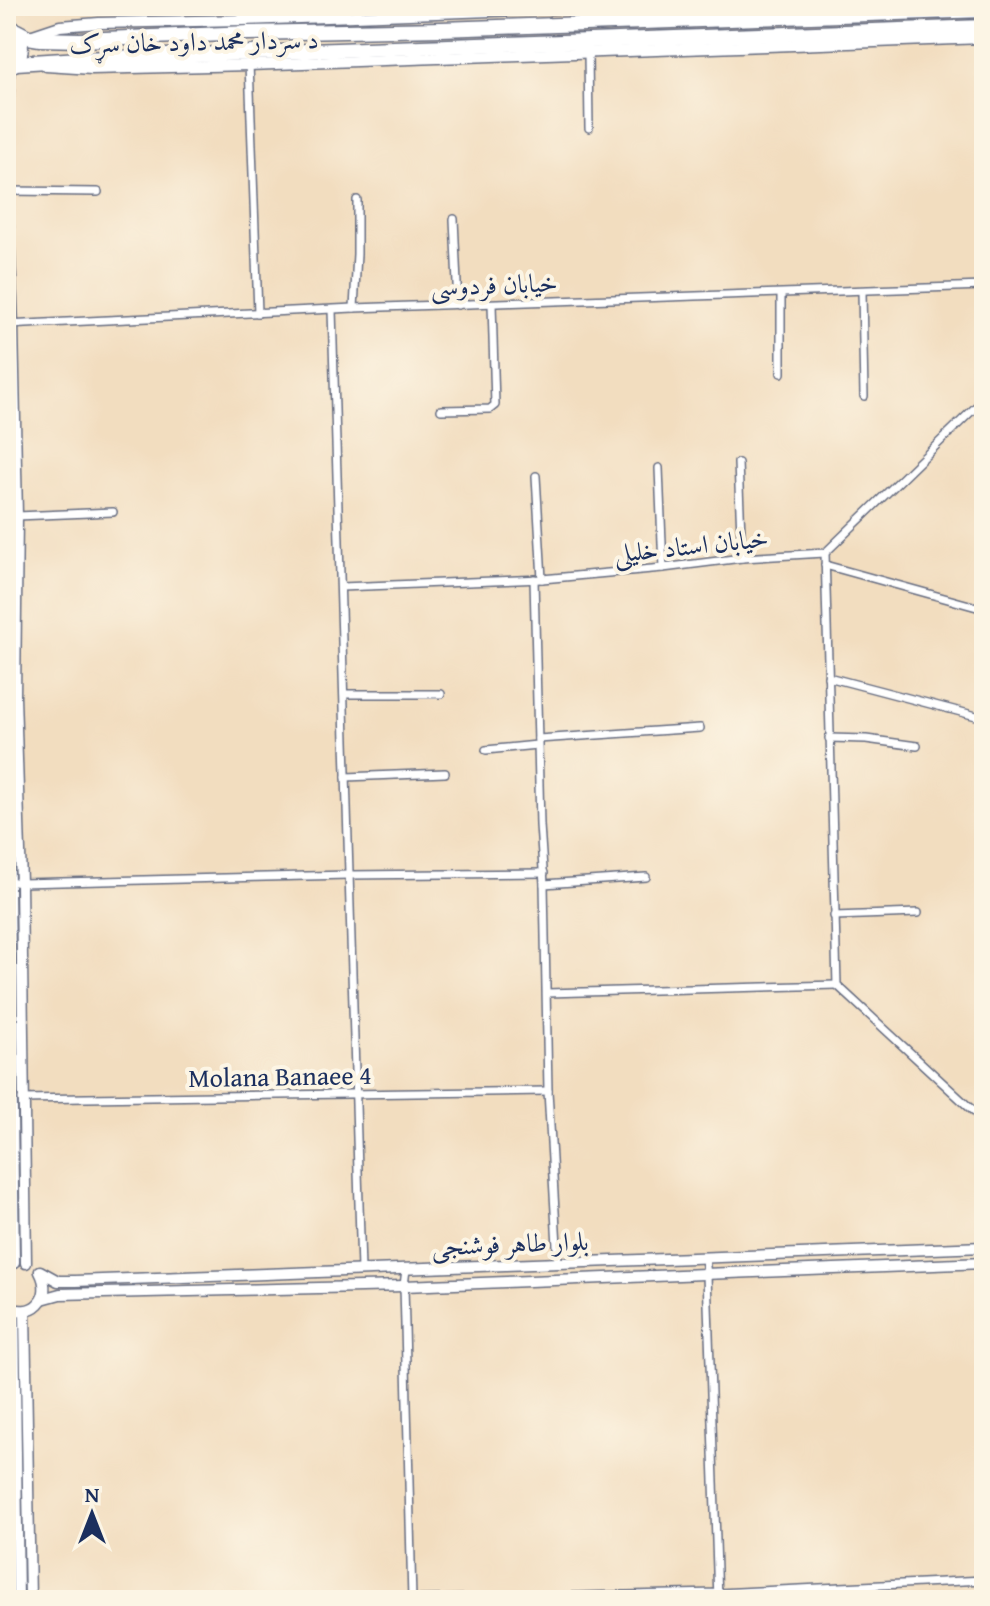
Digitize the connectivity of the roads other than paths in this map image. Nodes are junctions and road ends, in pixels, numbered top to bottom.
1 (633, 6) edge
2 (984, 10) edge
3 (441, 21) junction
4 (9, 27) edge
5 (984, 27) edge
6 (984, 38) edge
7 (442, 47) junction
8 (588, 53) junction
9 (249, 59) junction
10 (15, 66) edge
11 (8, 99) edge
12 (589, 128) dead end
13 (7, 191) edge
14 (98, 192) dead end
15 (357, 200) dead end
16 (454, 219) dead end
17 (984, 286) edge
18 (862, 291) junction
19 (781, 294) junction
20 (492, 304) junction
21 (458, 305) junction
22 (354, 308) junction
23 (332, 310) junction
24 (258, 313) junction
25 (9, 324) edge
26 (781, 373) dead end
27 (864, 396) dead end
28 (984, 399) edge
29 (441, 410) dead end
30 (738, 463) dead end
31 (659, 468) dead end
32 (536, 476) dead end
33 (113, 512) dead end
34 (17, 516) junction
35 (825, 553) junction
36 (742, 558) junction
37 (825, 565) junction
38 (663, 568) junction
39 (538, 579) junction
40 (341, 587) junction
41 (984, 609) edge
42 (6, 665) edge
43 (828, 677) junction
44 (344, 694) junction
45 (441, 694) dead end
46 (984, 718) edge
47 (700, 728) dead end
48 (829, 738) junction
49 (538, 742) junction
50 (917, 746) dead end
51 (486, 750) dead end
52 (445, 773) dead end
53 (346, 777) junction
54 (11, 796) edge
55 (544, 873) junction
56 (349, 875) junction
57 (646, 877) dead end
58 (8, 881) junction
59 (21, 883) junction
60 (544, 884) junction
61 (918, 913) dead end
62 (834, 916) junction
63 (837, 985) junction
64 (8, 991) edge
65 (547, 993) junction
66 (548, 1091) junction
67 (355, 1095) junction
68 (18, 1099) junction
69 (984, 1121) edge
70 (984, 1247) edge
71 (705, 1258) junction
72 (26, 1263) junction
73 (558, 1263) junction
74 (984, 1263) edge
75 (10, 1265) edge
76 (406, 1269) junction
77 (361, 1270) junction
78 (40, 1271) junction
79 (707, 1275) junction
80 (404, 1286) junction
81 (42, 1299) junction
82 (15, 1309) edge
83 (984, 1580) edge
84 (718, 1597) edge
85 (18, 1600) edge
86 (30, 1600) edge
87 (399, 1600) edge
88 (412, 1600) edge

1 - 3 street
2 - 3 highway, د سردار محمد داود خان سړک
3 - 4 highway, د سردار محمد داود خان سړک
3 - 7 highway
4 - 10 highway
5 - 7 highway, د سردار محمد داود خان سړک
6 - 8 street, د سردار محمد داود خان سړک
7 - 9 highway, د سردار محمد داود خان سړک
8 - 9 street, د سردار محمد داود خان سړک
8 - 12 street
9 - 10 highway, د سردار محمد داود خان سړک
9 - 24 street
10 - 11 street
11 - 13 street
13 - 14 street
13 - 25 street
15 - 22 street
16 - 21 street
17 - 18 street, خیابان فردوسی
18 - 19 street, خیابان فردوسی
18 - 27 street
19 - 20 street, خیابان فردوسی
19 - 26 street
20 - 21 street, خیابان فردوسی
20 - 29 street
21 - 22 street, خیابان فردوسی
22 - 23 street, خیابان فردوسی
23 - 24 street, خیابان فردوسی
23 - 40 street
24 - 25 street, خیابان فردوسی
25 - 34 street
28 - 35 street
30 - 36 street
31 - 38 street
32 - 39 street
33 - 34 street
34 - 54 street
35 - 36 street, خیابان استاد خلیلی
35 - 37 street
36 - 38 street, خیابان استاد خلیلی
37 - 41 street
37 - 43 street
38 - 39 street, خیابان استاد خلیلی
39 - 40 street, خیابان استاد خلیلی
39 - 49 street
40 - 44 street
42 - 54 street
43 - 46 street
43 - 48 street
44 - 45 street
44 - 53 street
47 - 49 street
48 - 50 street
48 - 62 street
49 - 51 street
49 - 55 street
52 - 53 street
53 - 56 street
54 - 58 street
54 - 59 street
55 - 56 street
55 - 60 street
56 - 59 street
56 - 67 street
57 - 60 street
58 - 59 street
58 - 64 street
59 - 68 street
60 - 65 street
61 - 62 street
62 - 63 street
63 - 65 street
63 - 69 street
64 - 68 street
65 - 66 street
66 - 67 street, Molana Banaee 4
66 - 73 street
67 - 68 street, Molana Banaee 4
67 - 77 street
68 - 72 street
68 - 75 street
70 - 71 street, بلوار طاهر فوشنجی
71 - 73 street, بلوار طاهر فوشنجی
71 - 79 street
72 - 75 street
72 - 78 street, بلوار طاهر فوشنجی
73 - 76 street, بلوار طاهر فوشنجی
74 - 79 street, بلوار طاهر فوشنجی
76 - 77 street, بلوار طاهر فوشنجی
76 - 80 street
77 - 78 street, بلوار طاهر فوشنجی
78 - 81 street
79 - 80 street, بلوار طاهر فوشنجی
79 - 84 street
80 - 81 street, بلوار طاهر فوشنجی
80 - 88 street
81 - 82 street
82 - 85 street
82 - 86 street
83 - 84 street
84 - 88 street
87 - 88 street

